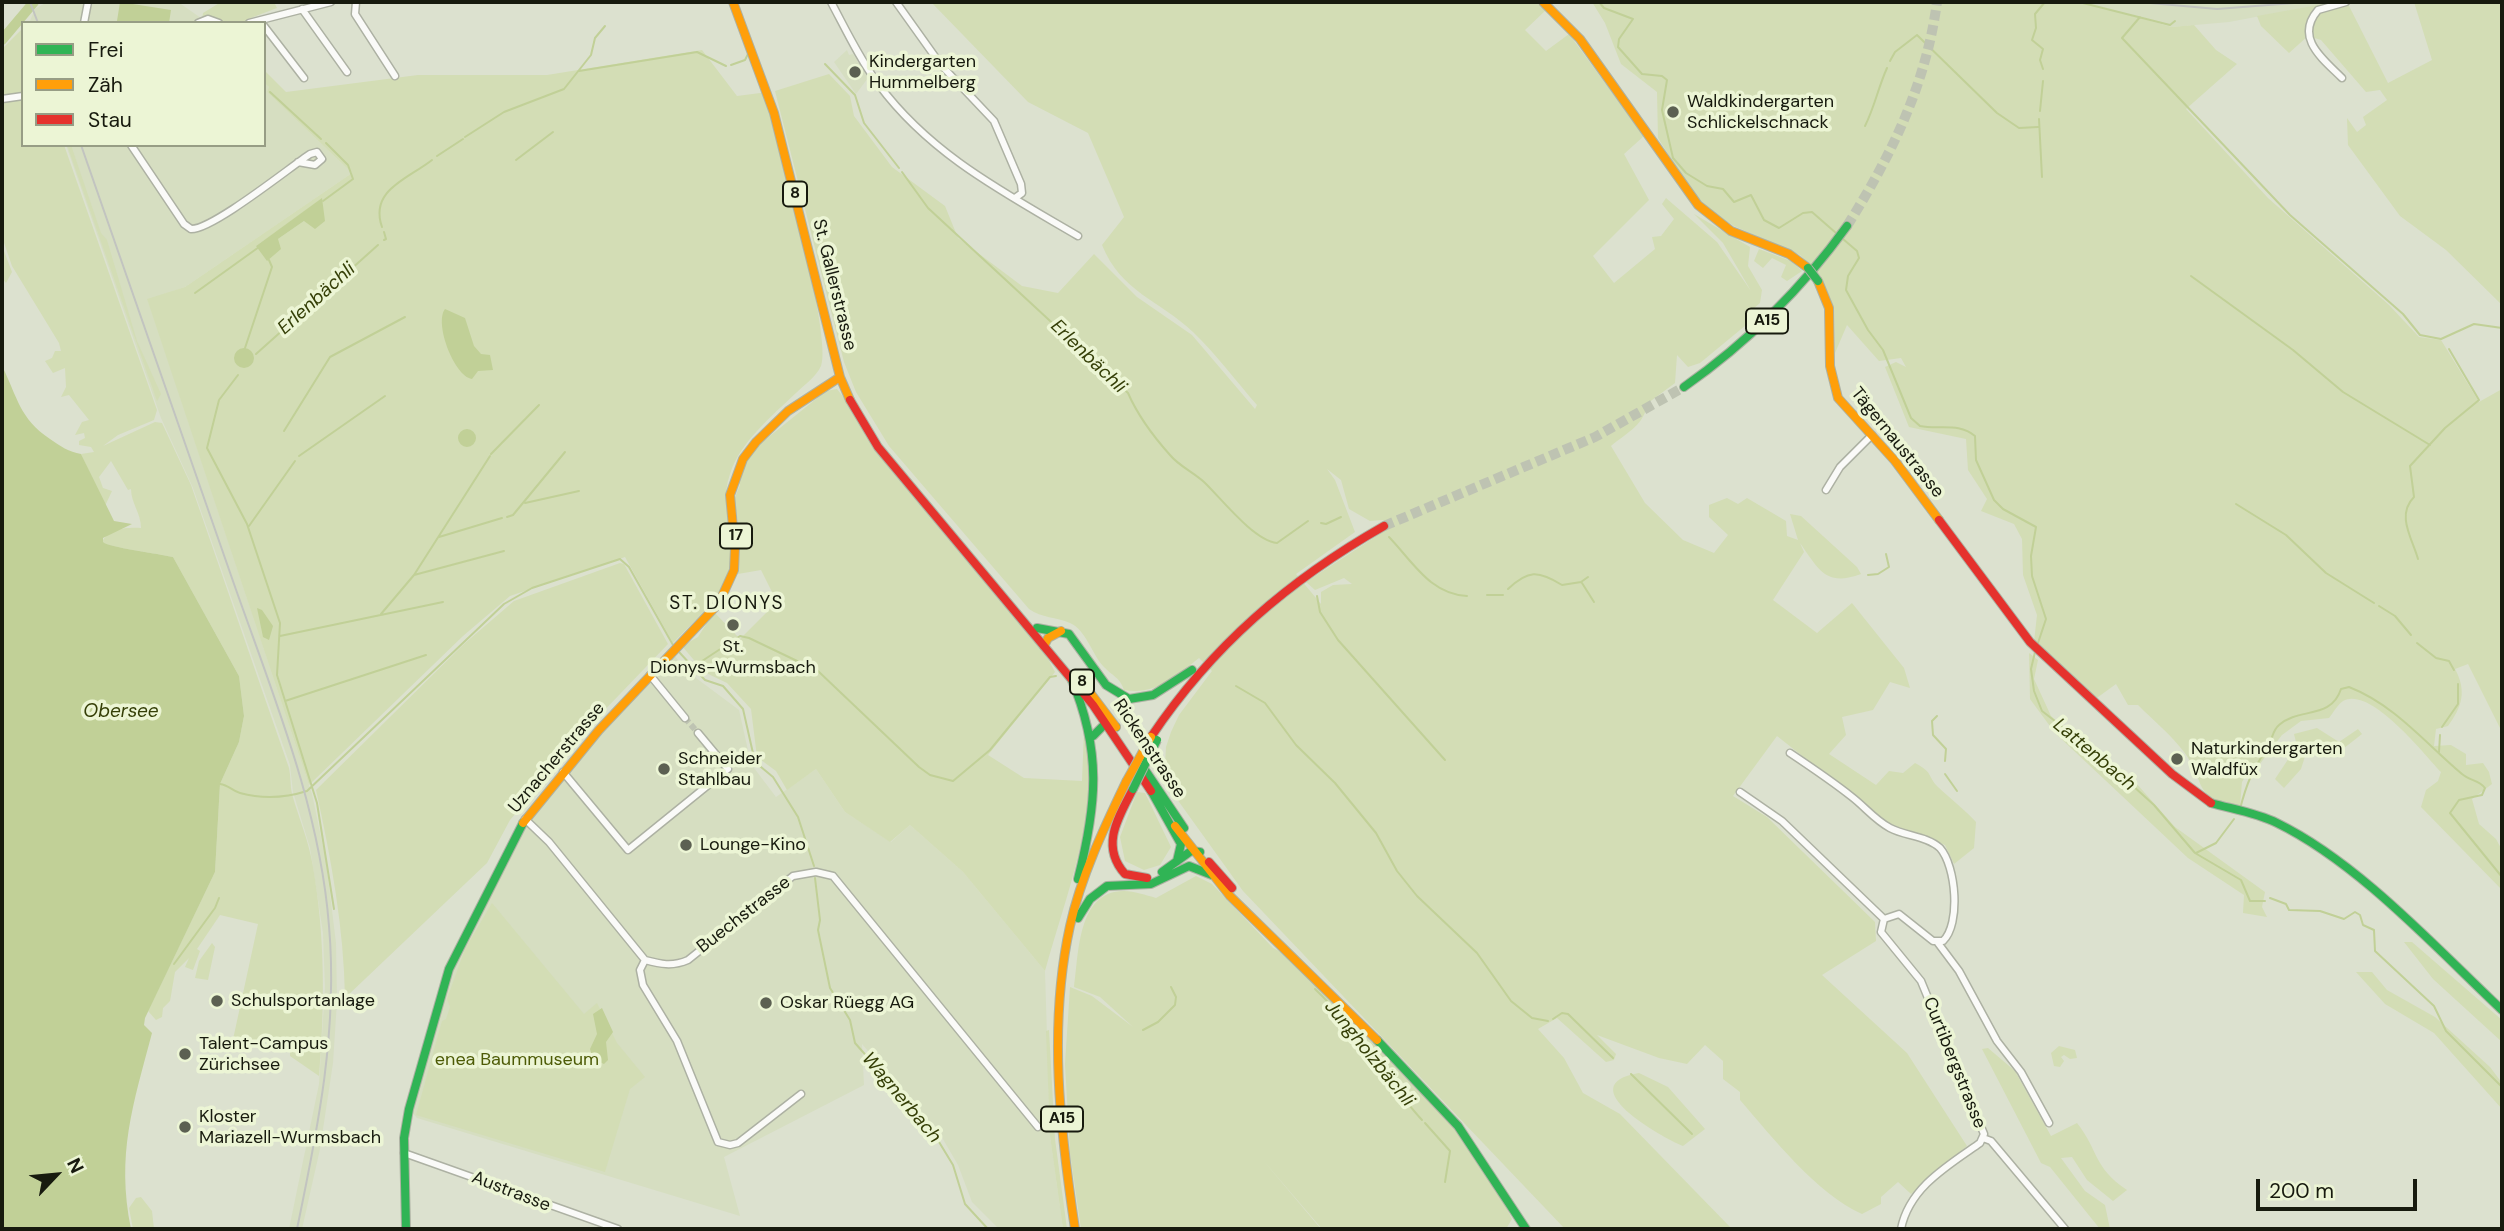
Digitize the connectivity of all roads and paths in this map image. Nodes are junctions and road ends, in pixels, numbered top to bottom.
1 (88, 2) edge
2 (331, 2) edge
3 (356, 2) edge
4 (733, 2) edge
5 (831, 2) edge
6 (896, 2) edge
7 (1543, 2) edge
8 (2346, 2) edge
9 (302, 9) junction
10 (84, 21) edge
11 (266, 22) edge
12 (266, 26) edge
13 (347, 72) dead end
14 (395, 76) dead end
15 (304, 78) dead end
16 (2342, 78) dead end
17 (21, 96) edge
18 (2, 99) edge
19 (132, 147) edge
20 (298, 162) dead end
21 (1015, 198) junction
22 (1845, 229) tunnel mouth
23 (1078, 236) dead end
24 (840, 377) junction
25 (1684, 387) tunnel mouth
26 (1872, 435) junction
27 (1826, 490) dead end
28 (1384, 526) tunnel mouth
29 (968, 552) junction
30 (1037, 628) junction
31 (1060, 631) junction
32 (1045, 643) junction
33 (1204, 663) junction
34 (650, 675) junction
35 (1071, 678) junction
36 (685, 718) tunnel mouth
37 (1112, 726) junction
38 (698, 733) tunnel mouth
39 (1093, 736) junction
40 (1790, 752) dead end
41 (563, 772) junction
42 (1130, 785) junction
43 (1149, 787) junction
44 (1740, 792) dead end
45 (525, 819) junction
46 (1196, 850) junction
47 (1177, 861) junction
48 (1177, 871) junction
49 (1212, 875) junction
50 (1884, 919) junction
51 (1071, 924) junction
52 (1272, 934) junction
53 (1067, 943) junction
54 (1938, 943) junction
55 (645, 960) junction
56 (2502, 1010) edge
57 (800, 1094) dead end
58 (2049, 1123) dead end
59 (1038, 1126) dead end
60 (1983, 1138) junction
61 (404, 1153) junction
62 (406, 1229) edge
63 (618, 1229) edge
64 (1075, 1229) edge
65 (1526, 1229) edge
66 (1901, 1229) edge
67 (2065, 1229) edge

1 - 10 street
2 - 9 street
3 - 14 street
4 - 24 main road, St. Gallerstrasse / 8
5 - 21 street
6 - 21 street
7 - 26 main road, Tägernaustrasse, bridge
8 - 16 street
9 - 11 street
9 - 13 street
12 - 15 street
17 - 18 street
19 - 20 street
21 - 23 street
22 - 25 main road, A15
24 - 29 main road, Rickenstrasse / 8
24 - 34 main road, Uznacherstrasse / 17
26 - 27 street
26 - 56 main road, Tägernaustrasse
28 - 33 main road, A15
29 - 30 main road, Rickenstrasse / 8
29 - 32 main road, Rickenstrasse / 8
30 - 31 main road
30 - 32 main road, Rickenstrasse / 8
31 - 32 main road
31 - 33 main road
32 - 35 main road, Rickenstrasse / 8
32 - 37 main road, Rickenstrasse / 8
33 - 42 main road, A15, bridge
34 - 36 street
34 - 41 main road, Uznacherstrasse / 17
35 - 37 main road, Rickenstrasse / 8
35 - 39 main road
37 - 39 main road
37 - 43 main road, Rickenstrasse / 8
37 - 46 main road, Rickenstrasse / 8
38 - 41 street
39 - 51 main road
40 - 54 street
41 - 45 main road, Uznacherstrasse / 17
42 - 47 main road
42 - 51 main road, A15
43 - 46 main road, Rickenstrasse / 8
43 - 47 main road
44 - 50 street, Curtibergstrasse
45 - 55 street
45 - 61 main road, Uznacherstrasse / 17
46 - 47 main road
46 - 48 main road
46 - 49 main road, Rickenstrasse / 8
46 - 52 main road, Rickenstrasse / 8
48 - 49 main road
48 - 53 main road
49 - 52 main road, Rickenstrasse / 8
50 - 54 street
50 - 60 street, Curtibergstrasse
51 - 53 main road, A15
52 - 65 main road, Rickenstrasse / 8
53 - 64 main road, A15
54 - 58 street
55 - 57 street
55 - 59 street, Buechstrasse
60 - 66 street, Curtibergstrasse
60 - 67 street
61 - 62 main road, Uznacherstrasse / 17
61 - 63 street, Austrasse

